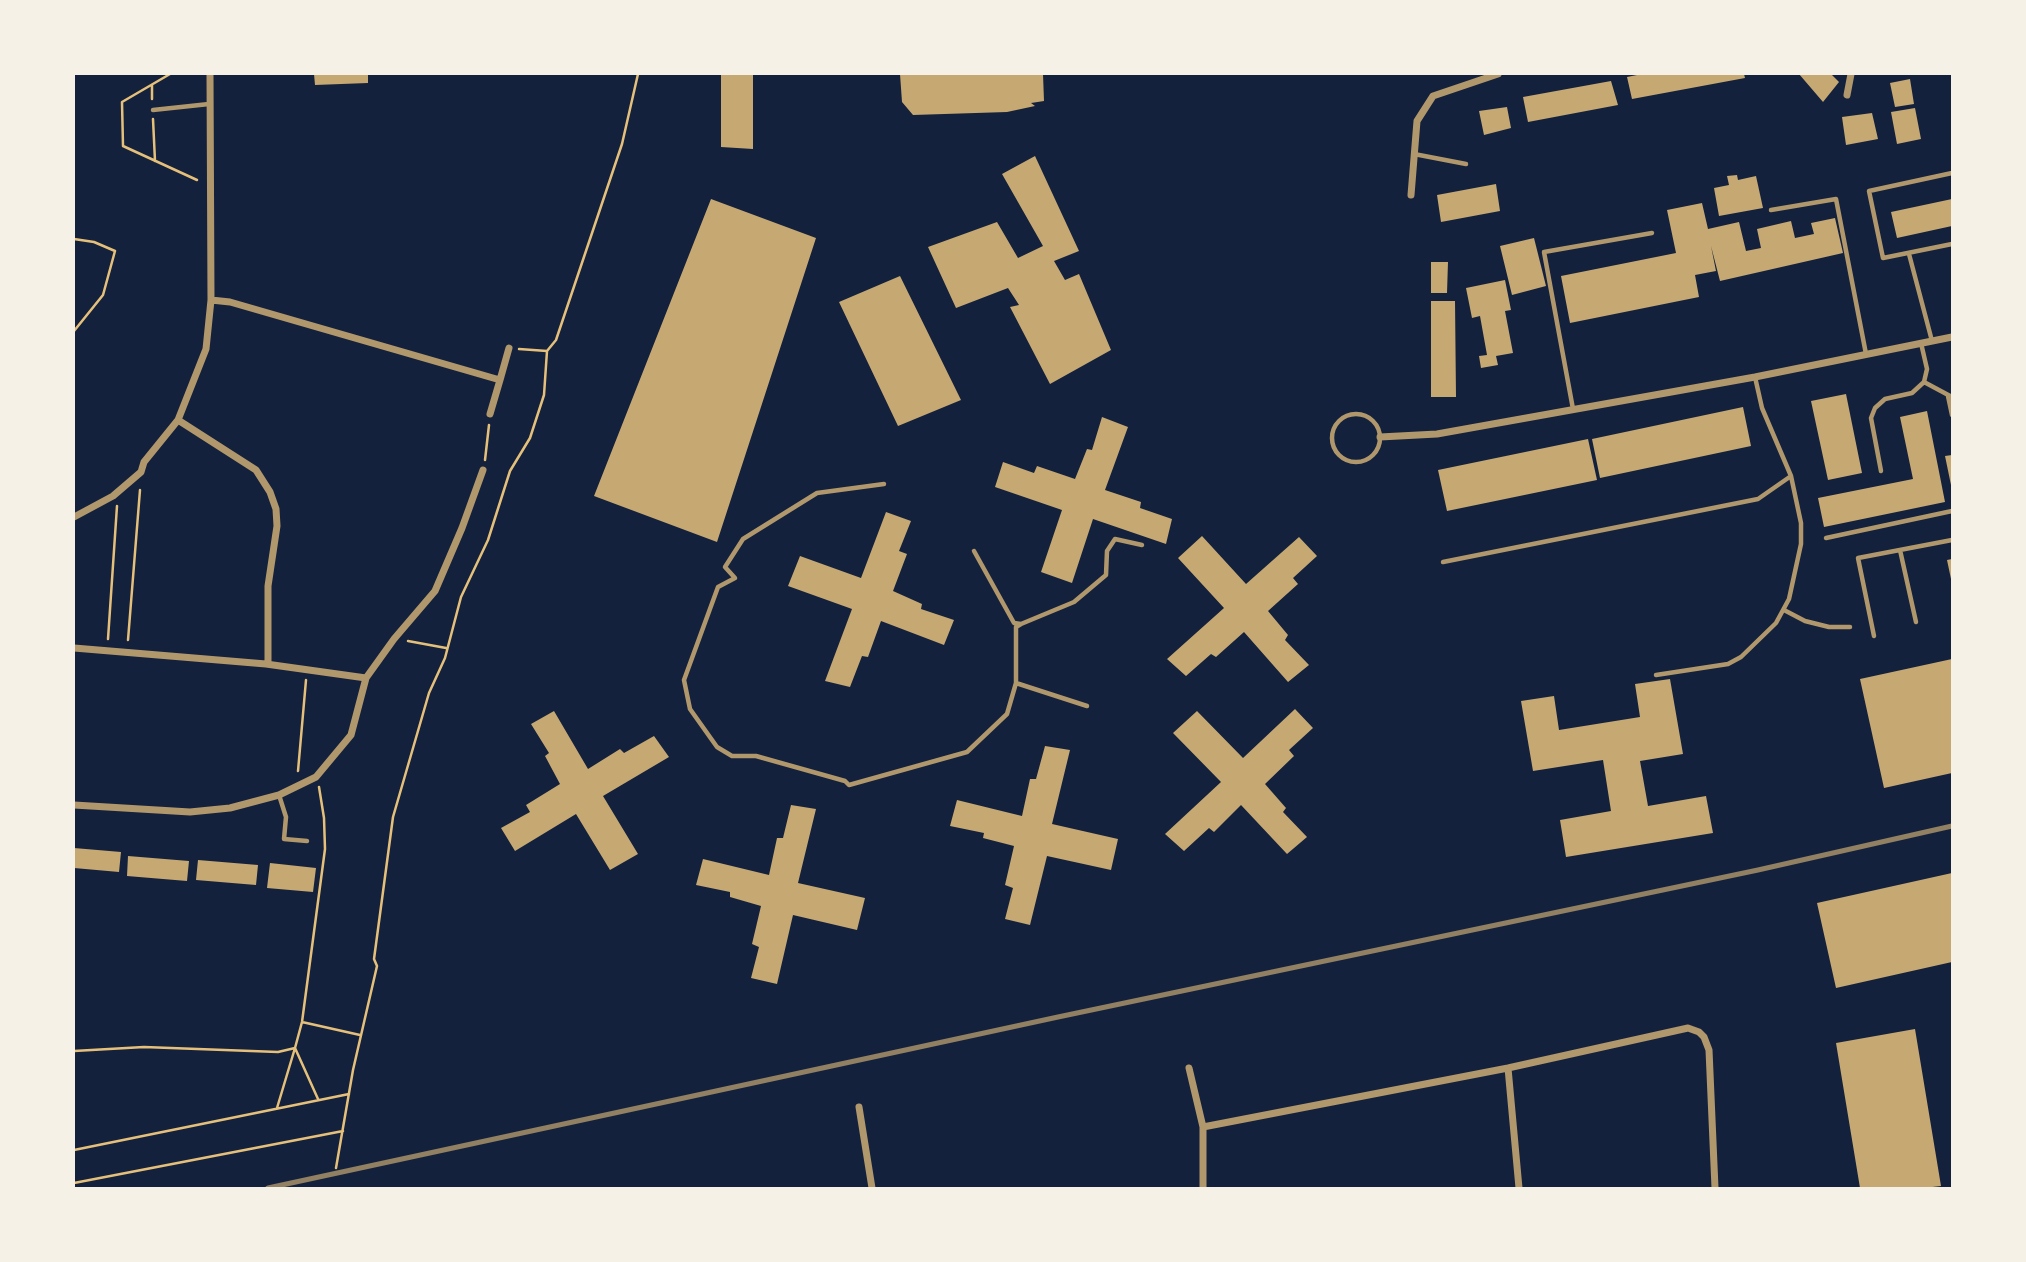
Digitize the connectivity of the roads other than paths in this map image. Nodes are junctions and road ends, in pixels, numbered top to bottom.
1 (210, 74) edge
2 (1497, 74) edge
3 (1851, 74) edge
4 (1847, 95) dead end
5 (210, 104) junction
6 (153, 110) road end
7 (1413, 153) junction
8 (1466, 164) dead end
9 (1952, 173) edge
10 (1411, 195) dead end
11 (1771, 210) dead end
12 (1652, 233) dead end
13 (1952, 244) edge
14 (1909, 254) junction
15 (211, 300) junction
16 (1952, 337) edge
17 (1932, 341) junction
18 (1921, 343) junction
19 (509, 348) road end
20 (1866, 354) junction
21 (1755, 377) junction
22 (500, 380) junction
23 (1924, 382) junction
24 (1950, 396) edge
25 (1573, 410) junction
26 (490, 414) road end
27 (1952, 415) edge
28 (178, 420) junction
29 (1380, 437) junction
30 (483, 470) road end
31 (1881, 471) dead end
32 (1791, 476) junction
33 (884, 484) dead end
34 (1952, 511) edge
35 (74, 517) edge
36 (1826, 538) dead end
37 (1952, 540) edge
38 (1142, 545) dead end
39 (1900, 550) junction
40 (974, 551) dead end
41 (1443, 562) dead end
42 (1784, 610) junction
43 (1916, 622) dead end
44 (1021, 624) junction
45 (1850, 627) dead end
46 (1874, 636) dead end
47 (74, 648) edge
48 (268, 664) junction
49 (1656, 675) dead end
50 (366, 678) junction
51 (1016, 683) junction
52 (1087, 706) dead end
53 (279, 795) junction
54 (74, 804) edge
55 (307, 841) dead end
56 (1189, 1068) dead end
57 (1508, 1068) junction
58 (859, 1107) dead end
59 (1203, 1128) junction
60 (872, 1188) edge
61 (1203, 1188) edge
62 (1519, 1188) edge
63 (1715, 1188) edge

1 - 5 street
2 - 7 street
3 - 4 street
5 - 6 lane
5 - 15 street
7 - 8 lane
7 - 10 street
9 - 14 lane
11 - 20 lane
12 - 25 lane
13 - 14 lane
14 - 17 lane
15 - 22 street
15 - 28 street
16 - 17 street
17 - 18 street
18 - 20 street
18 - 23 lane
19 - 22 street
20 - 21 street
21 - 25 street
21 - 32 lane
22 - 26 street
23 - 24 lane
23 - 31 lane
24 - 27 lane
25 - 29 street
28 - 35 street
28 - 48 street
29 - 29 lane
30 - 50 street
32 - 41 lane
32 - 42 lane
33 - 51 lane
34 - 36 lane
37 - 39 lane
38 - 44 lane
39 - 43 lane
39 - 46 lane
40 - 44 lane
42 - 45 lane
42 - 49 lane
44 - 51 lane
47 - 48 street
48 - 50 street
50 - 53 street
51 - 52 lane
53 - 54 street
53 - 55 lane
56 - 59 street
57 - 59 street
57 - 62 street
57 - 63 street
58 - 60 street
59 - 61 street

